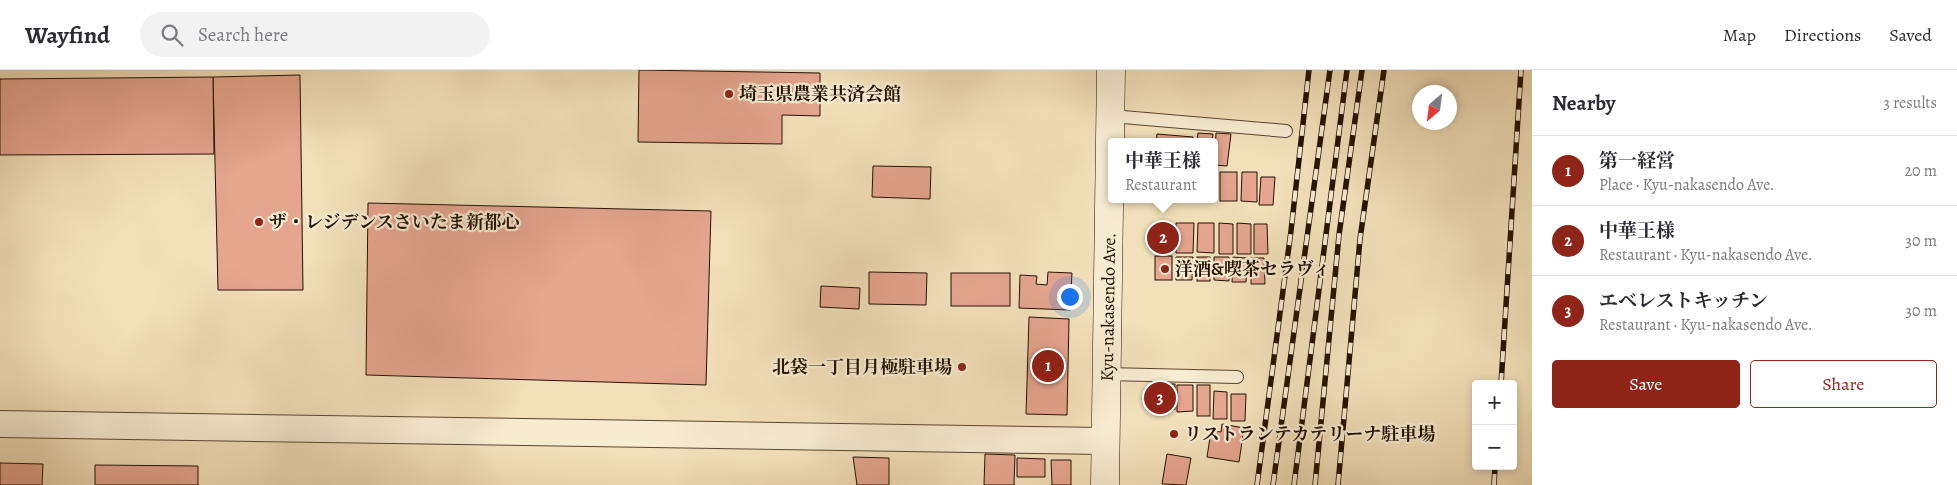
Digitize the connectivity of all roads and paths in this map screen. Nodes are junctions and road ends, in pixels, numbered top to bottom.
1 (1111, 70) edge
2 (1111, 116) junction
3 (1286, 131) dead end
4 (1111, 138) edge
5 (1109, 203) edge
6 (1106, 374) junction
7 (1237, 378) dead end
8 (0, 424) edge
9 (1106, 441) junction
10 (1105, 485) edge

1 - 2 main road, Kyu-nakasendo Ave.
2 - 3 lane
2 - 4 main road, Kyu-nakasendo Ave.
5 - 6 main road, Kyu-nakasendo Ave.
6 - 7 lane
6 - 9 main road, Kyu-nakasendo Ave.
8 - 9 street
9 - 10 main road, Kyu-nakasendo Ave.

